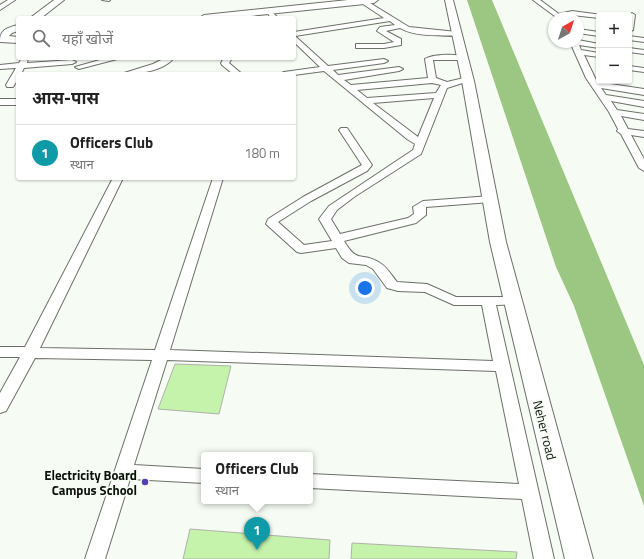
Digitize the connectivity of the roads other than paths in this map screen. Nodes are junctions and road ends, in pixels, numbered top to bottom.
1 (12, 0) edge
2 (60, 0) edge
3 (68, 0) edge
4 (103, 0) edge
5 (109, 0) edge
6 (374, 0) edge
7 (449, 0) edge
8 (536, 0) edge
9 (362, 1) junction
10 (0, 8) edge
11 (552, 12) edge
12 (272, 15) edge
13 (584, 15) edge
14 (38, 16) edge
15 (46, 16) edge
16 (249, 16) edge
17 (596, 16) edge
18 (390, 19) junction
19 (584, 23) edge
20 (596, 24) edge
21 (401, 26) junction
22 (584, 32) edge
23 (457, 34) junction
24 (596, 34) edge
25 (5, 36) edge
26 (296, 38) edge
27 (632, 38) edge
28 (296, 39) edge
29 (16, 40) edge
30 (644, 40) edge
31 (584, 44) edge
32 (359, 46) dead end
33 (596, 46) edge
34 (576, 48) edge
35 (632, 50) edge
36 (309, 51) junction
37 (578, 52) junction
38 (644, 52) edge
39 (296, 54) edge
40 (596, 55) edge
41 (462, 58) junction
42 (95, 60) edge
43 (168, 60) dead end
44 (227, 60) edge
45 (384, 61) dead end
46 (582, 61) junction
47 (24, 62) edge
48 (73, 62) edge
49 (596, 63) edge
50 (0, 67) edge
51 (632, 68) edge
52 (327, 69) junction
53 (399, 69) dead end
54 (586, 70) junction
55 (644, 70) edge
56 (18, 72) edge
57 (86, 72) edge
58 (135, 72) edge
59 (236, 72) edge
60 (596, 72) edge
61 (296, 73) edge
62 (16, 75) edge
63 (632, 76) edge
64 (338, 78) junction
65 (644, 78) edge
66 (432, 80) junction
67 (468, 80) junction
68 (447, 84) junction
69 (594, 84) junction
70 (10, 85) dead end
71 (350, 88) junction
72 (644, 92) edge
73 (438, 95) junction
74 (602, 97) junction
75 (366, 101) junction
76 (0, 102) edge
77 (16, 102) edge
78 (644, 104) edge
79 (614, 112) junction
80 (644, 117) edge
81 (344, 130) dead end
82 (622, 130) junction
83 (644, 134) edge
84 (420, 142) junction
85 (639, 152) edge
86 (644, 168) edge
87 (117, 180) edge
88 (217, 180) edge
89 (491, 199) junction
90 (338, 242) junction
91 (488, 301) junction
92 (514, 301) junction
93 (0, 352) edge
94 (30, 353) junction
95 (161, 355) junction
96 (502, 366) junction
97 (0, 407) edge
98 (124, 472) junction
99 (201, 476) edge
100 (313, 481) edge
101 (530, 492) junction
102 (95, 559) edge
103 (544, 559) edge
104 (579, 559) edge

1 - 10 street
2 - 14 street
3 - 15 street
4 - 5 lane
6 - 9 street
7 - 23 street, Neher road
8 - 11 street
9 - 12 street
9 - 18 street
12 - 16 street
13 - 17 street
18 - 21 street
18 - 26 street
19 - 20 street
21 - 23 street
21 - 32 street
22 - 24 street
23 - 41 street, Neher road
25 - 29 street
27 - 30 street
28 - 36 street
31 - 33 street
34 - 37 street
35 - 38 street
36 - 39 street
36 - 52 street
37 - 40 street
37 - 46 street
41 - 66 street
41 - 67 street, Neher road
42 - 48 street
43 - 58 street
44 - 59 street
45 - 52 street
46 - 49 street
46 - 54 street
47 - 48 street
47 - 50 street
47 - 56 street
48 - 57 street
51 - 55 street
52 - 61 street
52 - 64 street
53 - 64 street
54 - 60 street
54 - 69 street
62 - 70 street
63 - 65 street
64 - 71 street
66 - 68 street
66 - 71 street
67 - 68 street
67 - 89 street, Neher road
68 - 73 street
69 - 72 street
69 - 74 street
71 - 75 street
73 - 75 street
73 - 84 street
74 - 78 street
74 - 79 street
75 - 84 street
76 - 77 street
79 - 80 street
79 - 82 street
81 - 90 street
82 - 83 street
82 - 85 street
84 - 90 street
85 - 86 street
87 - 94 street
88 - 95 street
89 - 90 street
89 - 92 street, Neher road
90 - 91 street
91 - 92 street
91 - 96 street
92 - 104 street, Neher road
93 - 94 street
94 - 95 street
94 - 97 street
95 - 96 street
95 - 98 street
96 - 101 street
98 - 99 street
98 - 102 street
100 - 101 street
101 - 103 street

